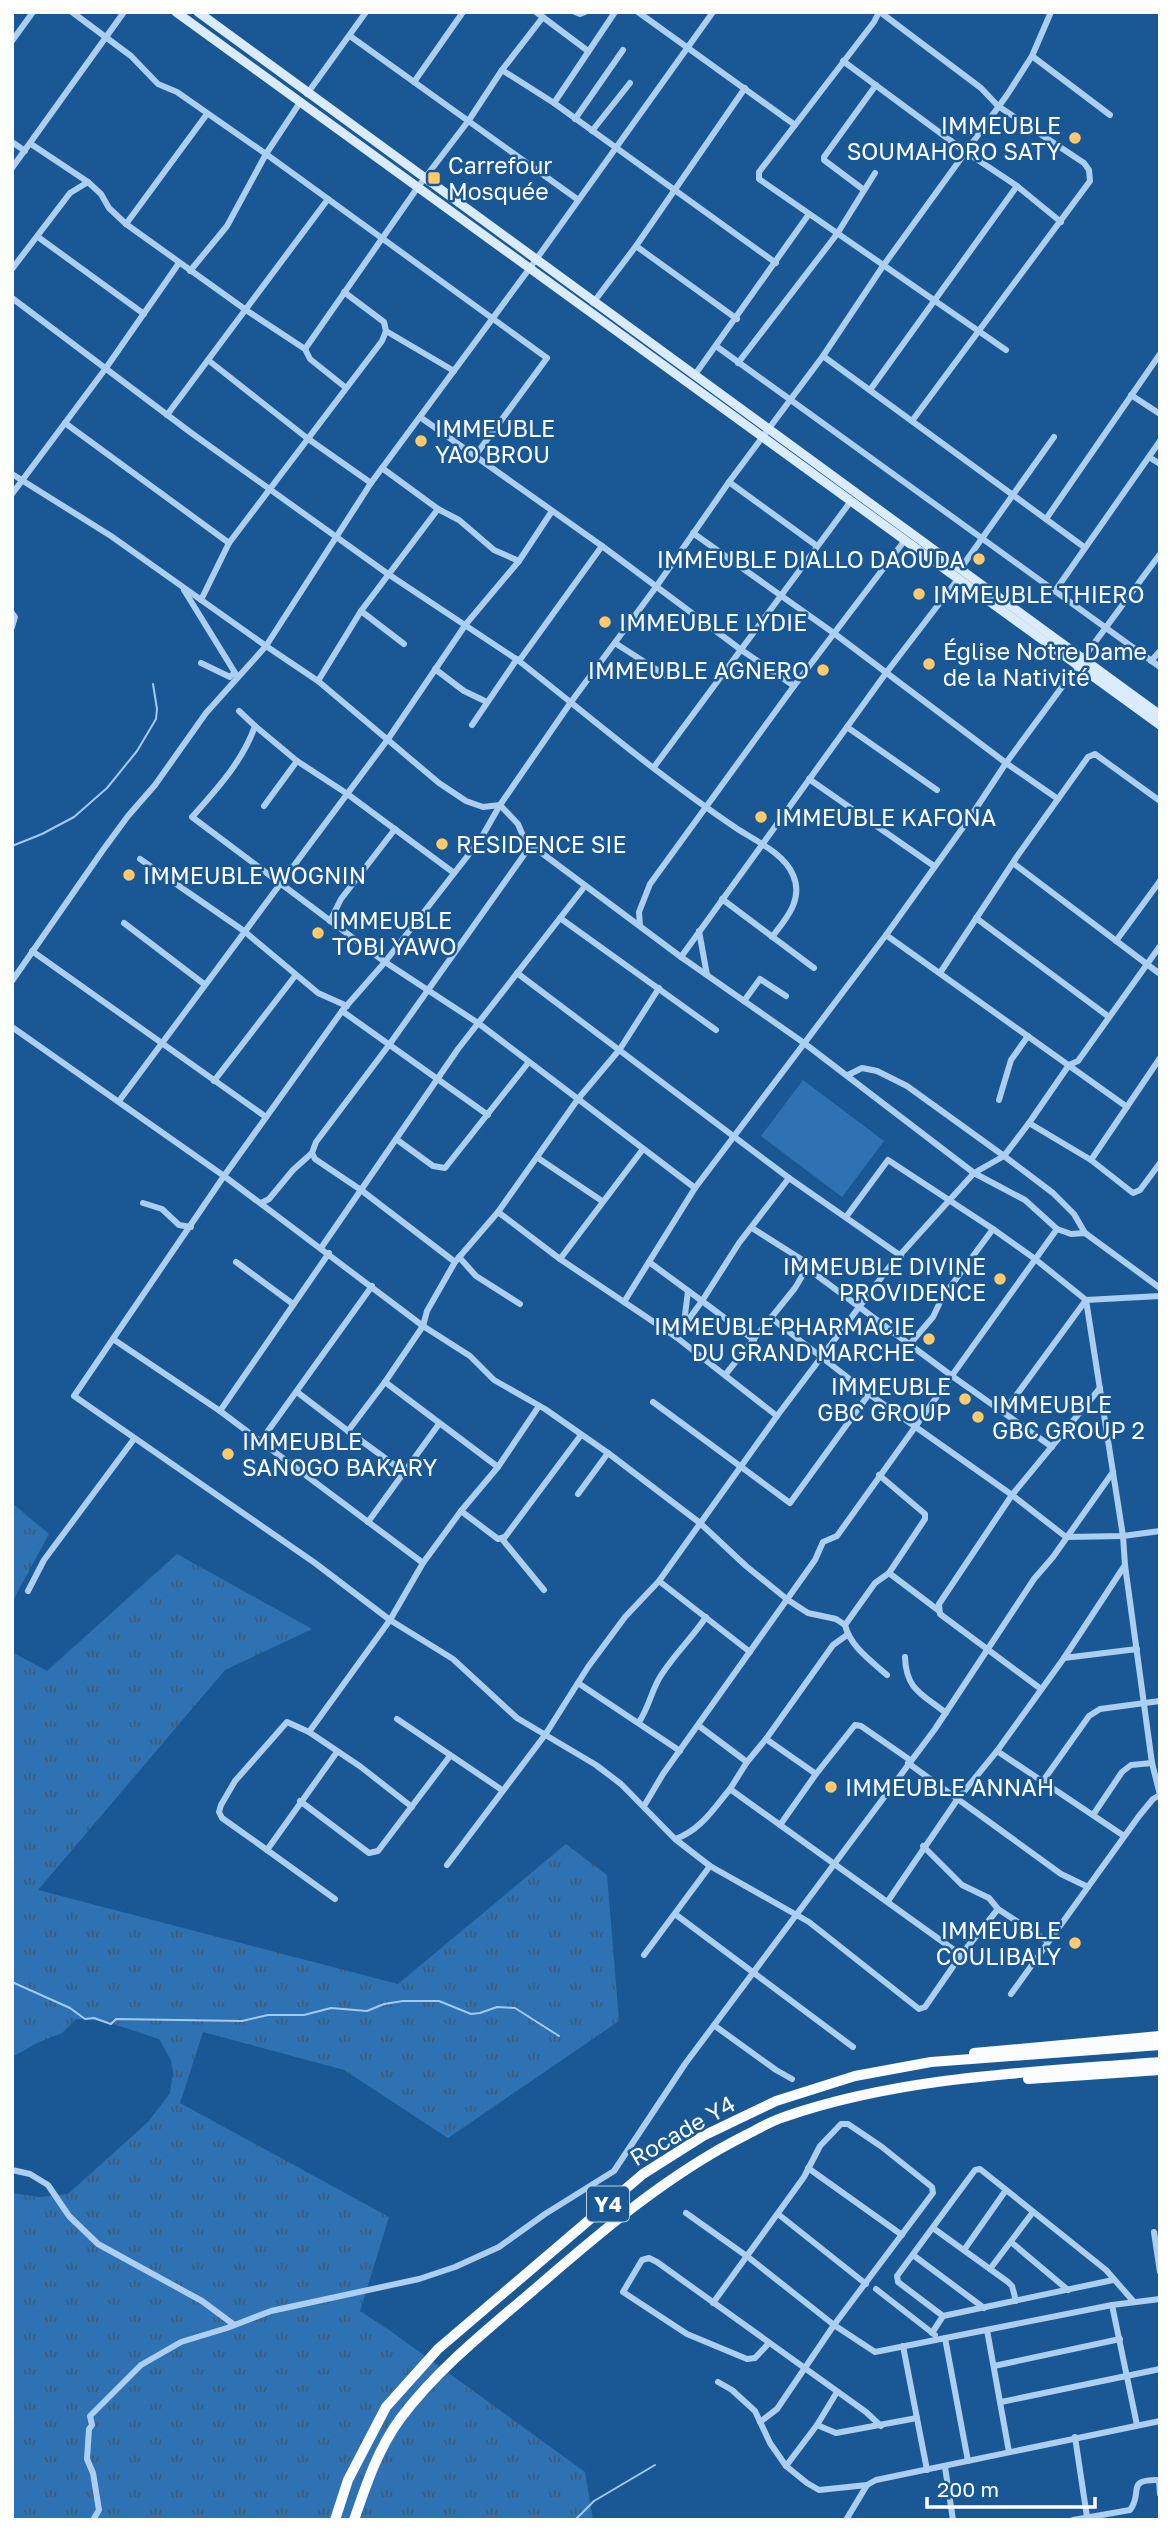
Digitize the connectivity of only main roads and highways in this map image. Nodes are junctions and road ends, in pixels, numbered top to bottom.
1 (176, 12) edge
2 (202, 14) edge
3 (304, 97) junction
4 (533, 264) junction
5 (765, 433) junction
6 (1080, 662) junction
7 (1160, 715) edge
8 (1160, 725) edge
9 (1160, 2036) edge
10 (1160, 2045) edge
11 (931, 2062) junction
12 (1160, 2062) edge
13 (1160, 2070) edge
14 (952, 2081) junction
15 (335, 2520) edge
16 (354, 2520) edge

1 - 3 main road
2 - 3 main road
3 - 4 main road
4 - 5 main road
4 - 5 main road
5 - 6 main road
5 - 6 main road
6 - 7 main road
6 - 8 main road
9 - 11 highway
10 - 11 highway, Rocade Y4 / Y4
11 - 15 highway, Rocade Y4 / Y4
12 - 14 highway, Rocade Y4 / Y4
13 - 14 highway
14 - 16 highway, Rocade Y4 / Y4

